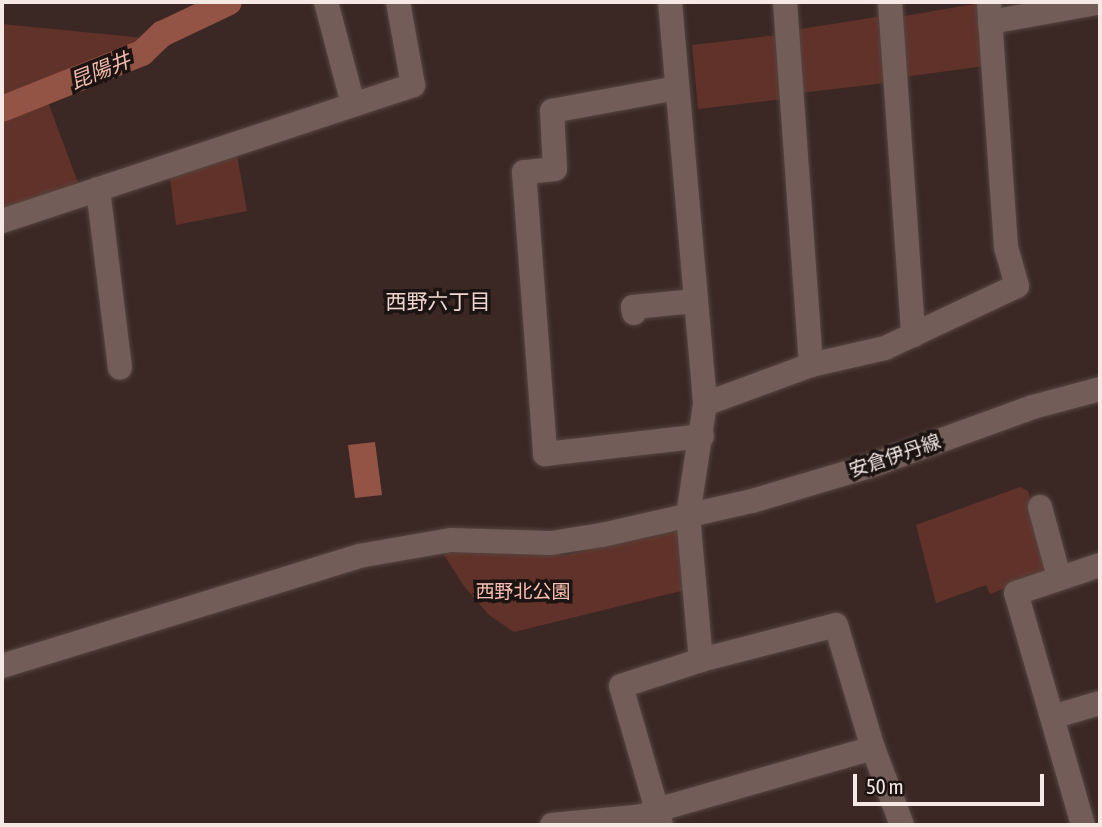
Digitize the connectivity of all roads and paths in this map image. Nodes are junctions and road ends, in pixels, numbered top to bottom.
1 (326, 2) edge
2 (398, 2) edge
3 (670, 2) edge
4 (785, 2) edge
5 (890, 2) edge
6 (1097, 3) edge
7 (990, 12) edge
8 (677, 88) junction
9 (353, 104) junction
10 (98, 189) junction
11 (2, 222) edge
12 (696, 301) junction
13 (634, 313) dead end
14 (913, 335) junction
15 (811, 365) junction
16 (120, 368) dead end
17 (1100, 389) edge
18 (705, 404) junction
19 (702, 436) junction
20 (1040, 507) dead end
21 (688, 515) junction
22 (1100, 565) edge
23 (1059, 576) junction
24 (701, 660) junction
25 (2, 666) edge
26 (1100, 702) edge
27 (1052, 717) junction
28 (873, 748) junction
29 (659, 818) edge
30 (552, 825) edge
31 (902, 825) edge
32 (1083, 825) edge

1 - 9 street
2 - 9 street
3 - 8 street
4 - 15 street
5 - 14 street
6 - 7 street
7 - 14 street
8 - 12 street
8 - 19 street
9 - 10 street
10 - 11 street
10 - 16 street
12 - 13 street
12 - 18 street
14 - 15 street
15 - 18 street
17 - 21 street, 安倉伊丹線
18 - 19 street
19 - 21 street
20 - 23 street
21 - 24 street
21 - 25 street, 安倉伊丹線
22 - 23 street
23 - 27 street
24 - 28 street
24 - 29 street
26 - 27 street
27 - 32 street
28 - 29 street
28 - 31 street
29 - 30 street

